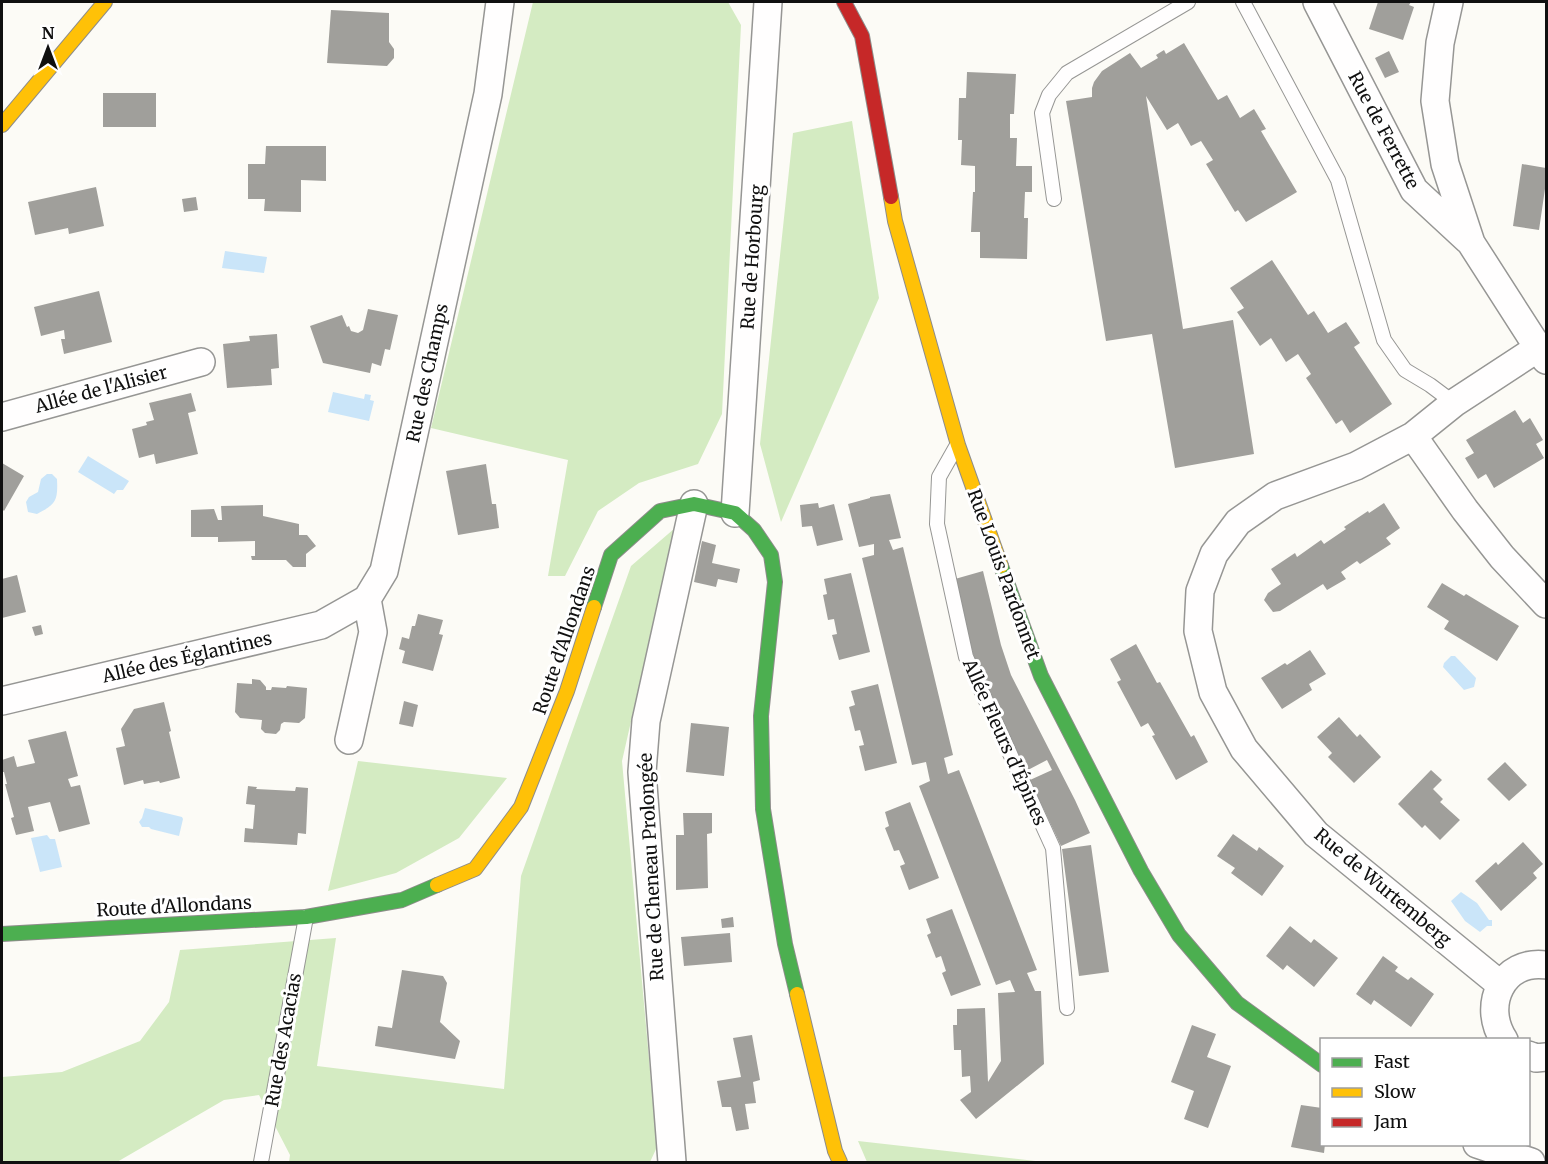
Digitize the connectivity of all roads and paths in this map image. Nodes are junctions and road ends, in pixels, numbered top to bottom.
1 (105, 2) edge
2 (500, 2) edge
3 (768, 2) edge
4 (844, 2) edge
5 (1188, 2) edge
6 (1243, 2) edge
7 (1317, 2) edge
8 (1449, 2) edge
9 (2, 125) edge
10 (1054, 199) dead end
11 (1471, 243) junction
12 (1544, 351) edge
13 (201, 362) dead end
14 (1454, 404) junction
15 (2, 417) edge
16 (1413, 436) junction
17 (958, 445) junction
18 (694, 504) junction
19 (735, 513) junction
20 (367, 599) junction
21 (1546, 604) edge
22 (2, 701) edge
23 (349, 740) dead end
24 (306, 917) junction
25 (2, 934) edge
26 (1546, 965) edge
27 (1502, 985) junction
28 (1066, 1008) dead end
29 (1503, 1038) edge
30 (1530, 1056) edge
31 (1546, 1057) edge
32 (1320, 1064) edge
33 (1483, 1146) edge
34 (261, 1162) edge
35 (672, 1162) edge
36 (840, 1162) edge
37 (1531, 1162) edge

1 - 9 main road
2 - 20 street, Rue des Champs
3 - 19 street, Rue de Horbourg
4 - 17 main road, Rue Louis Pardonnet
5 - 10 lane
6 - 14 lane
7 - 11 street, Rue de Ferrette
8 - 11 street
11 - 12 street
12 - 14 street, Rue de Wurtemberg
13 - 15 street, Allée de l'Alisier
14 - 16 street, Rue de Wurtemberg
16 - 21 street
16 - 27 street, Rue de Wurtemberg
17 - 28 lane, Allée Fleurs d'Épines
17 - 32 main road, Rue Louis Pardonnet
18 - 19 main road, Route d'Allondans
18 - 24 main road, Route d'Allondans
18 - 35 street, Rue de Cheneau Prolongée
19 - 36 main road
20 - 22 street, Allée des Églantines
20 - 23 street
24 - 25 main road, Route d'Allondans
24 - 34 lane, Rue des Acacias
26 - 27 street
27 - 29 street
30 - 31 street
33 - 37 street

